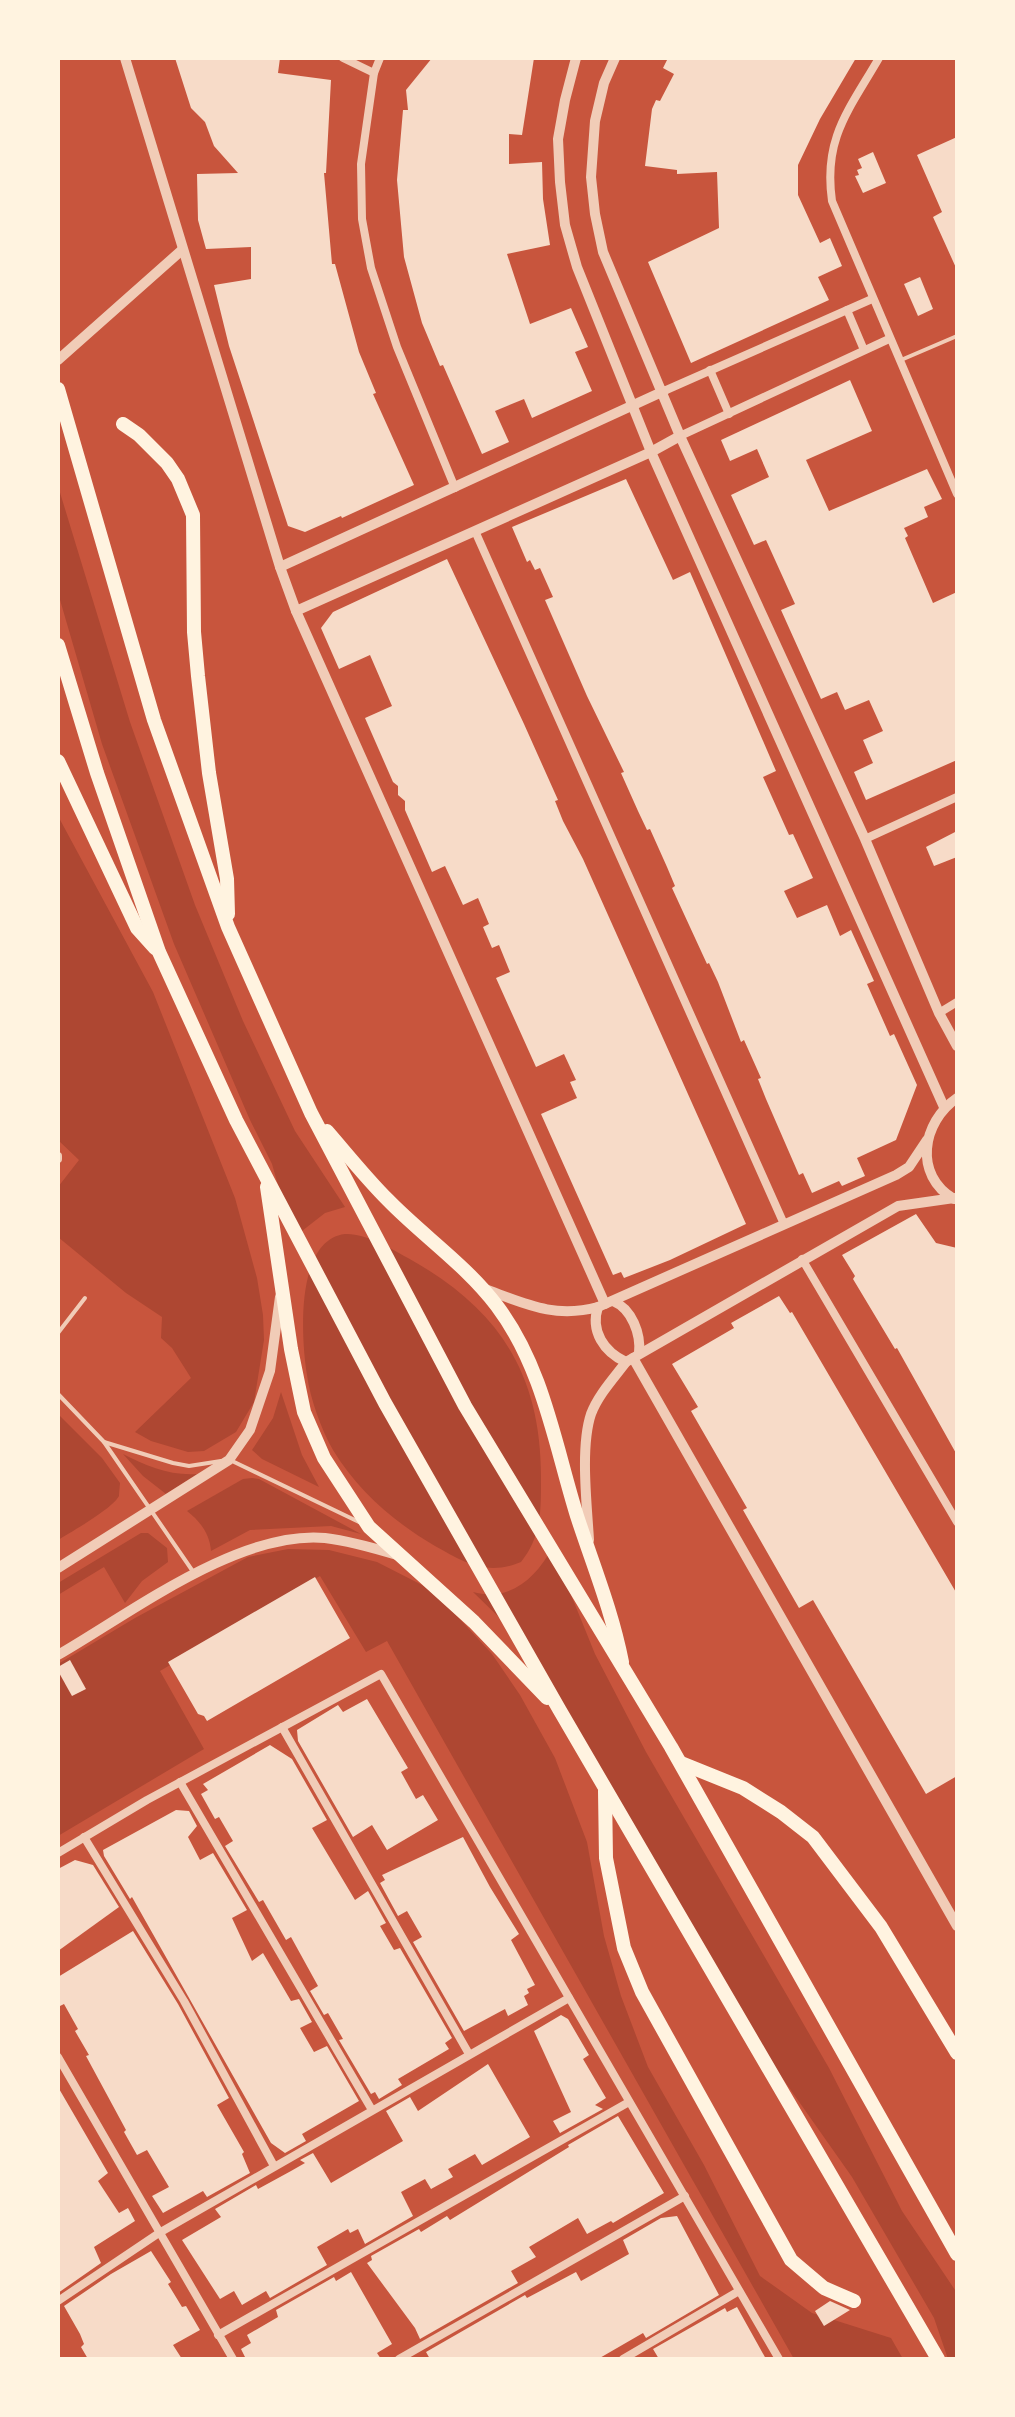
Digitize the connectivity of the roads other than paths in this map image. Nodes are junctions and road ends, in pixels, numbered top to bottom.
1 (125, 58) edge
2 (343, 58) edge
3 (380, 58) edge
4 (576, 58) edge
5 (615, 58) edge
6 (879, 58) edge
7 (374, 73) junction
8 (182, 250) junction
9 (872, 299) junction
10 (847, 310) junction
11 (957, 336) edge
12 (889, 339) junction
13 (864, 350) junction
14 (58, 360) edge
15 (899, 361) junction
16 (710, 370) junction
17 (58, 389) edge
18 (664, 391) junction
19 (632, 405) junction
20 (729, 414) junction
21 (123, 424) dead end
22 (680, 436) junction
23 (651, 452) junction
24 (455, 488) junction
25 (957, 494) edge
26 (475, 531) junction
27 (280, 567) junction
28 (296, 611) junction
29 (58, 645) edge
30 (58, 761) edge
31 (957, 797) edge
32 (865, 839) junction
33 (228, 927) junction
34 (159, 952) junction
35 (957, 1002) edge
36 (939, 1013) junction
37 (957, 1046) edge
38 (957, 1098) edge
39 (944, 1107) junction
40 (311, 1113) junction
41 (927, 1140) junction
42 (265, 1175) junction
43 (955, 1199) edge
44 (784, 1224) junction
45 (802, 1259) junction
46 (281, 1287) junction
47 (481, 1287) junction
48 (85, 1298) dead end
49 (606, 1304) junction
50 (58, 1333) edge
51 (633, 1358) junction
52 (58, 1394) edge
53 (104, 1442) junction
54 (229, 1460) junction
55 (151, 1509) junction
56 (957, 1522) edge
57 (369, 1527) junction
58 (589, 1554) junction
59 (400, 1556) junction
60 (58, 1568) edge
61 (195, 1574) junction
62 (58, 1655) edge
63 (624, 1671) junction
64 (559, 1709) junction
65 (282, 1727) junction
66 (681, 1763) junction
67 (180, 1782) junction
68 (605, 1786) junction
69 (84, 1837) junction
70 (58, 1853) edge
71 (957, 1926) edge
72 (569, 1998) junction
73 (957, 2053) edge
74 (469, 2054) junction
75 (58, 2057) edge
76 (629, 2102) junction
77 (372, 2110) junction
78 (274, 2166) junction
79 (685, 2196) junction
80 (159, 2233) junction
81 (957, 2254) edge
82 (739, 2291) junction
83 (58, 2301) edge
84 (854, 2301) dead end
85 (218, 2335) junction
86 (233, 2359) edge
87 (399, 2359) edge
88 (623, 2359) edge
89 (779, 2359) edge
90 (938, 2359) edge

1 - 8 street
2 - 7 street
3 - 7 street
4 - 19 street
5 - 18 street
6 - 9 street
7 - 24 street
8 - 14 street
8 - 27 street
9 - 10 street
9 - 12 street
10 - 13 street
10 - 16 street
11 - 15 lane
12 - 13 street
12 - 15 street
13 - 20 street
15 - 25 street
16 - 18 street
16 - 20 street
17 - 33 highway
18 - 19 street
18 - 22 street
19 - 23 street
19 - 24 street
20 - 22 street
21 - 33 highway
22 - 23 street
22 - 32 street
23 - 26 street
23 - 39 street
24 - 27 street
26 - 28 street
26 - 44 street
27 - 28 street
28 - 49 street
29 - 34 highway
30 - 34 highway
31 - 32 street
32 - 36 street
33 - 40 highway
34 - 42 highway
35 - 36 street
36 - 37 street
38 - 39 street
39 - 41 street
40 - 47 highway
40 - 63 highway
41 - 43 street
41 - 44 street
42 - 46 highway
42 - 64 highway
43 - 45 street
44 - 49 street
45 - 51 street
45 - 56 street
46 - 54 street
46 - 57 highway
47 - 49 street
47 - 58 highway
48 - 50 lane
49 - 51 street
49 - 51 street
51 - 58 street
51 - 71 street
52 - 53 lane
53 - 54 lane
53 - 55 lane
54 - 55 street
54 - 57 lane
55 - 60 street
55 - 61 lane
57 - 59 highway
58 - 63 highway
59 - 61 street
59 - 64 highway
61 - 62 street
63 - 66 highway
64 - 68 highway
65 - 67 street
65 - 72 street
65 - 74 street
66 - 73 highway
66 - 81 highway
67 - 69 street
67 - 77 street
68 - 84 highway
68 - 90 highway
69 - 70 street
69 - 78 street
72 - 74 street
72 - 76 street
74 - 77 street
75 - 80 street
76 - 79 street
76 - 85 street
77 - 78 street
78 - 80 street
79 - 82 street
79 - 87 street
80 - 83 street
80 - 85 street
82 - 88 street
82 - 89 street
85 - 86 street

